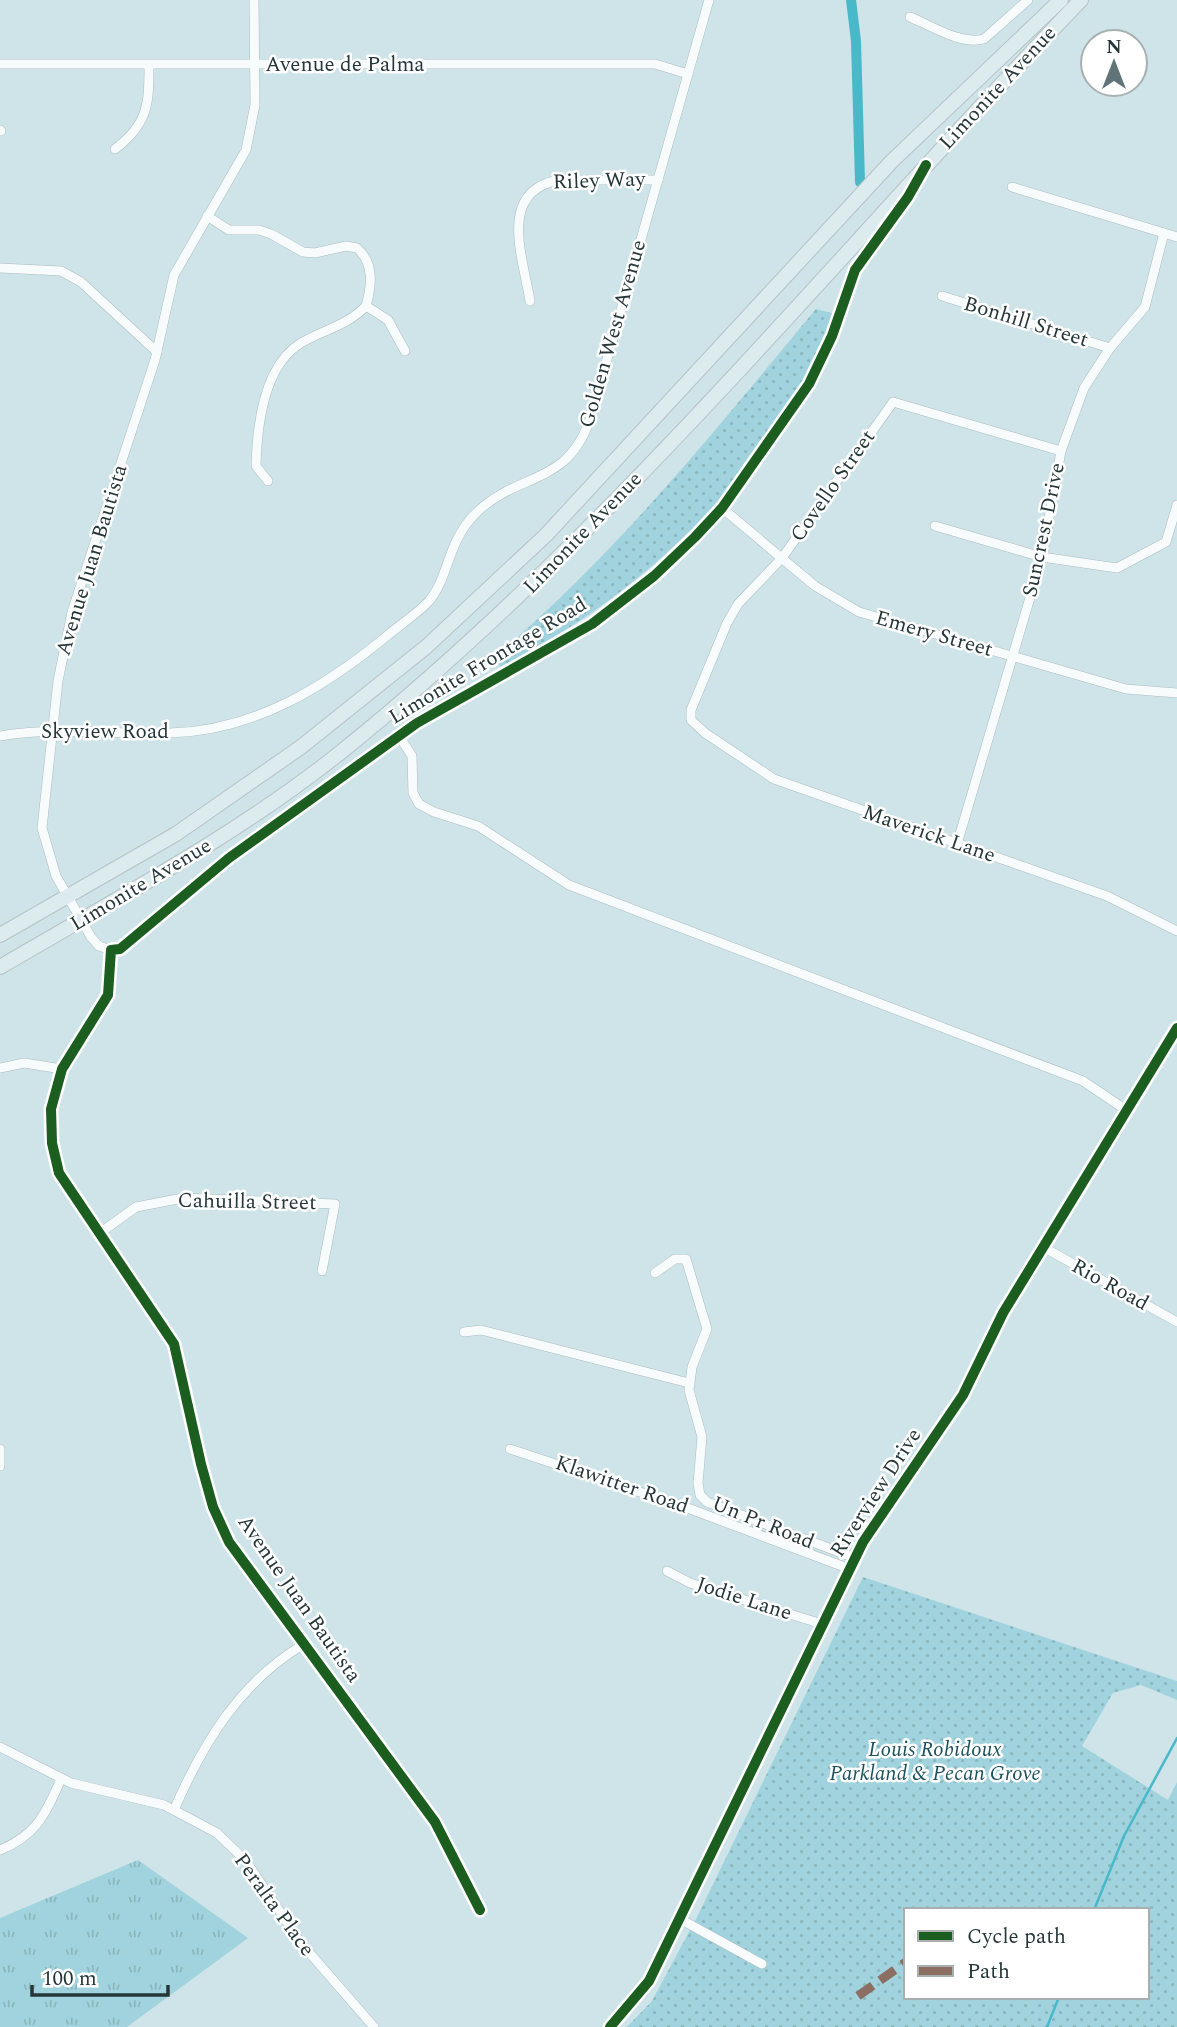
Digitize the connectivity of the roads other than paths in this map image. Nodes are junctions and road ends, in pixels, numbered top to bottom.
1 (254, 0) edge
2 (709, 0) edge
3 (1028, 0) edge
4 (1061, 0) edge
5 (1081, 0) edge
6 (910, 17) dead end
7 (0, 64) edge
8 (149, 65) junction
9 (255, 65) junction
10 (688, 74) junction
11 (115, 149) dead end
12 (926, 165) junction
13 (658, 180) junction
14 (1012, 187) dead end
15 (207, 216) junction
16 (1164, 233) junction
17 (1177, 237) edge
18 (0, 268) edge
19 (942, 296) dead end
20 (530, 301) dead end
21 (366, 306) junction
22 (1110, 348) junction
23 (405, 351) dead end
24 (157, 352) junction
25 (1060, 451) junction
26 (268, 481) dead end
27 (1177, 506) edge
28 (722, 508) junction
29 (935, 526) dead end
30 (1042, 557) junction
31 (782, 558) junction
32 (1012, 657) junction
33 (1177, 693) edge
34 (691, 720) joint
35 (210, 729) joint
36 (52, 730) junction
37 (0, 736) edge
38 (399, 736) junction
39 (957, 844) junction
40 (68, 897) junction
41 (83, 920) junction
42 (1177, 931) edge
43 (0, 935) edge
44 (111, 950) junction
45 (0, 967) edge
46 (1177, 1028) edge
47 (0, 1068) edge
48 (62, 1069) junction
49 (1126, 1110) junction
50 (100, 1233) junction
51 (1043, 1247) junction
52 (322, 1271) dead end
53 (655, 1273) dead end
54 (1177, 1322) edge
55 (464, 1332) dead end
56 (689, 1383) junction
57 (0, 1449) edge
58 (510, 1449) dead end
59 (0, 1466) edge
60 (705, 1499) junction
61 (699, 1512) junction
62 (855, 1558) junction
63 (850, 1569) junction
64 (667, 1571) dead end
65 (822, 1624) junction
66 (304, 1644) junction
67 (0, 1747) edge
68 (61, 1779) junction
69 (174, 1810) junction
70 (0, 1850) edge
71 (480, 1910) dead end
72 (680, 1919) junction
73 (762, 1965) dead end
74 (374, 2027) edge
75 (610, 2027) edge

1 - 9 street, Avenue Juan Bautista
2 - 10 street, Golden West Avenue
3 - 6 street
4 - 40 main road, Limonite Avenue
5 - 12 main road, Limonite Avenue
7 - 8 street, Avenue de Palma
8 - 9 street, Avenue de Palma
8 - 11 street
9 - 10 street, Avenue de Palma
9 - 15 street, Avenue Juan Bautista
10 - 13 street, Golden West Avenue
12 - 28 street, Limonite Frontage Road
12 - 41 main road, Limonite Avenue
13 - 20 street, Riley Way
13 - 35 street, Golden West Avenue
14 - 16 street
15 - 21 street
15 - 24 street, Avenue Juan Bautista
16 - 17 street
16 - 22 street, Suncrest Drive
18 - 24 street
19 - 22 street, Bonhill Street
21 - 23 street
21 - 26 street
22 - 25 street, Suncrest Drive
24 - 36 street, Avenue Juan Bautista
25 - 30 street, Suncrest Drive
25 - 31 street, Covello Street
27 - 30 street
28 - 31 street, Emery Street
28 - 38 street, Limonite Frontage Road
29 - 30 street
30 - 32 street, Suncrest Drive
31 - 32 street, Emery Street
31 - 34 street, Covello Street
32 - 33 street, Emery Street
32 - 39 street, Suncrest Drive
34 - 39 street, Maverick Lane
35 - 36 street, Skyview Road
36 - 37 street, Skyview Road
36 - 40 street, Avenue Juan Bautista
38 - 44 street, Limonite Frontage Road
38 - 49 street
39 - 42 street, Maverick Lane
40 - 41 street, Avenue Juan Bautista
40 - 43 main road, Limonite Avenue
41 - 44 street, Avenue Juan Bautista
41 - 45 main road, Limonite Avenue
44 - 48 street, Avenue Juan Bautista
46 - 49 street, Riverview Drive
47 - 48 street
48 - 50 street, Avenue Juan Bautista
49 - 51 street, Riverview Drive
50 - 52 street, Cahuilla Street
50 - 66 street, Avenue Juan Bautista
51 - 54 street, Rio Road
51 - 62 street, Riverview Drive
53 - 56 street
55 - 56 street
56 - 60 street, Un Pr Road
57 - 59 street
58 - 61 street, Klawitter Road
60 - 61 street
60 - 62 street, Un Pr Road
61 - 63 street, Klawitter Road
62 - 63 street, Riverview Drive
63 - 65 street, Riverview Drive
64 - 65 street, Jodie Lane
65 - 72 street, Riverview Drive
66 - 69 street
66 - 71 street, Avenue Juan Bautista
67 - 68 street, Peralta Place
68 - 69 street, Peralta Place
68 - 70 street
69 - 74 street, Peralta Place
72 - 73 street
72 - 75 street, Riverview Drive

